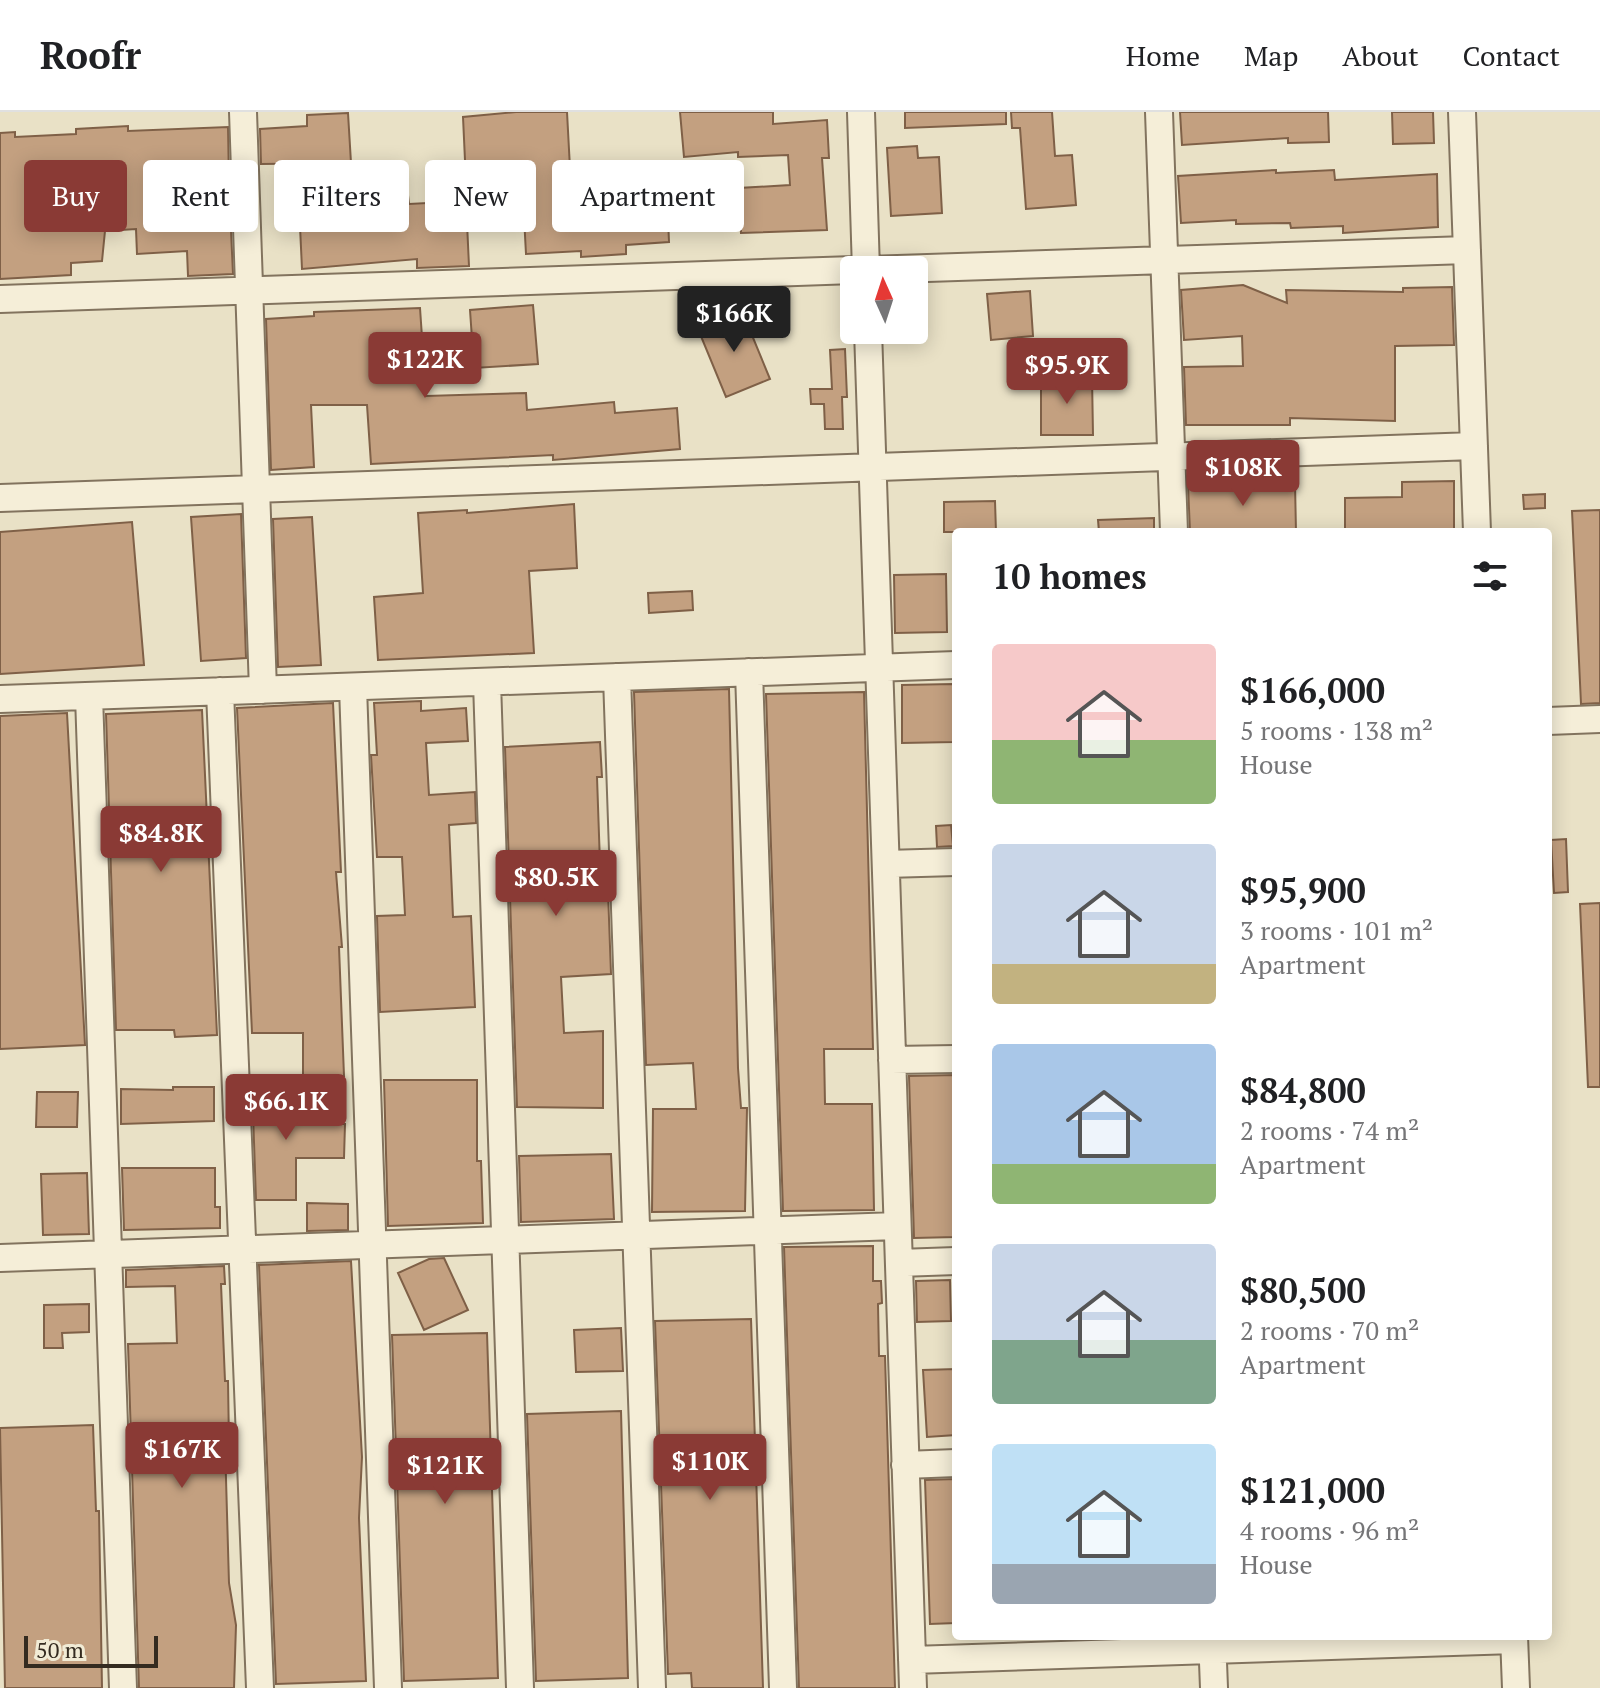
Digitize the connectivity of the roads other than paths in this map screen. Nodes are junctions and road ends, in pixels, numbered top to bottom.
1 (243, 112) edge
2 (861, 112) edge
3 (1159, 112) edge
4 (1462, 112) edge
5 (1467, 250) junction
6 (866, 256) edge
7 (1164, 260) junction
8 (928, 268) edge
9 (840, 270) edge
10 (249, 290) junction
11 (0, 299) edge
12 (869, 344) edge
13 (1474, 446) junction
14 (1170, 459) junction
15 (873, 465) junction
16 (256, 488) junction
17 (0, 498) edge
18 (1174, 528) edge
19 (1477, 528) edge
20 (952, 665) edge
21 (879, 668) junction
22 (749, 672) junction
23 (617, 677) junction
24 (487, 682) junction
25 (353, 687) junction
26 (263, 690) junction
27 (220, 691) junction
28 (89, 696) junction
29 (0, 699) edge
30 (1600, 719) edge
31 (1552, 721) edge
32 (952, 862) edge
33 (886, 864) junction
34 (952, 1059) edge
35 (892, 1060) junction
36 (897, 1226) junction
37 (768, 1230) junction
38 (636, 1235) junction
39 (505, 1240) junction
40 (372, 1244) junction
41 (242, 1249) junction
42 (108, 1254) junction
43 (0, 1258) edge
44 (952, 1261) edge
45 (899, 1263) junction
46 (952, 1463) edge
47 (905, 1465) junction
48 (1393, 1640) edge
49 (1514, 1640) edge
50 (1212, 1643) edge
51 (912, 1660) junction
52 (123, 1688) edge
53 (260, 1688) edge
54 (388, 1688) edge
55 (520, 1688) edge
56 (652, 1688) edge
57 (783, 1688) edge
58 (913, 1688) edge
59 (1214, 1688) edge
60 (1516, 1688) edge

1 - 10 street
2 - 6 street
3 - 7 street
4 - 5 street
5 - 7 street
5 - 13 street
7 - 8 street
7 - 14 street
9 - 10 street
10 - 11 street
10 - 16 street
12 - 15 street
13 - 14 street
13 - 19 street
14 - 15 street
14 - 18 street
15 - 16 street
15 - 21 street
16 - 17 street
16 - 26 street
20 - 21 street
21 - 22 street
21 - 33 street
22 - 23 street
22 - 37 street
23 - 24 street
23 - 38 street
24 - 25 street
24 - 39 street
25 - 26 street
25 - 40 street
26 - 27 street
27 - 28 street
27 - 41 street
28 - 29 street
28 - 42 street
30 - 31 street
32 - 33 street
33 - 35 street
34 - 35 street
35 - 36 street
36 - 37 street
36 - 45 street
37 - 38 street
37 - 57 street
38 - 39 street
38 - 56 street
39 - 40 street
39 - 55 street
40 - 41 street
40 - 54 street
41 - 42 street
41 - 53 street
42 - 43 street
42 - 52 street
44 - 45 street
45 - 47 street
46 - 47 street
47 - 51 street
48 - 50 street
49 - 60 street
50 - 51 street
50 - 59 street
51 - 58 street

